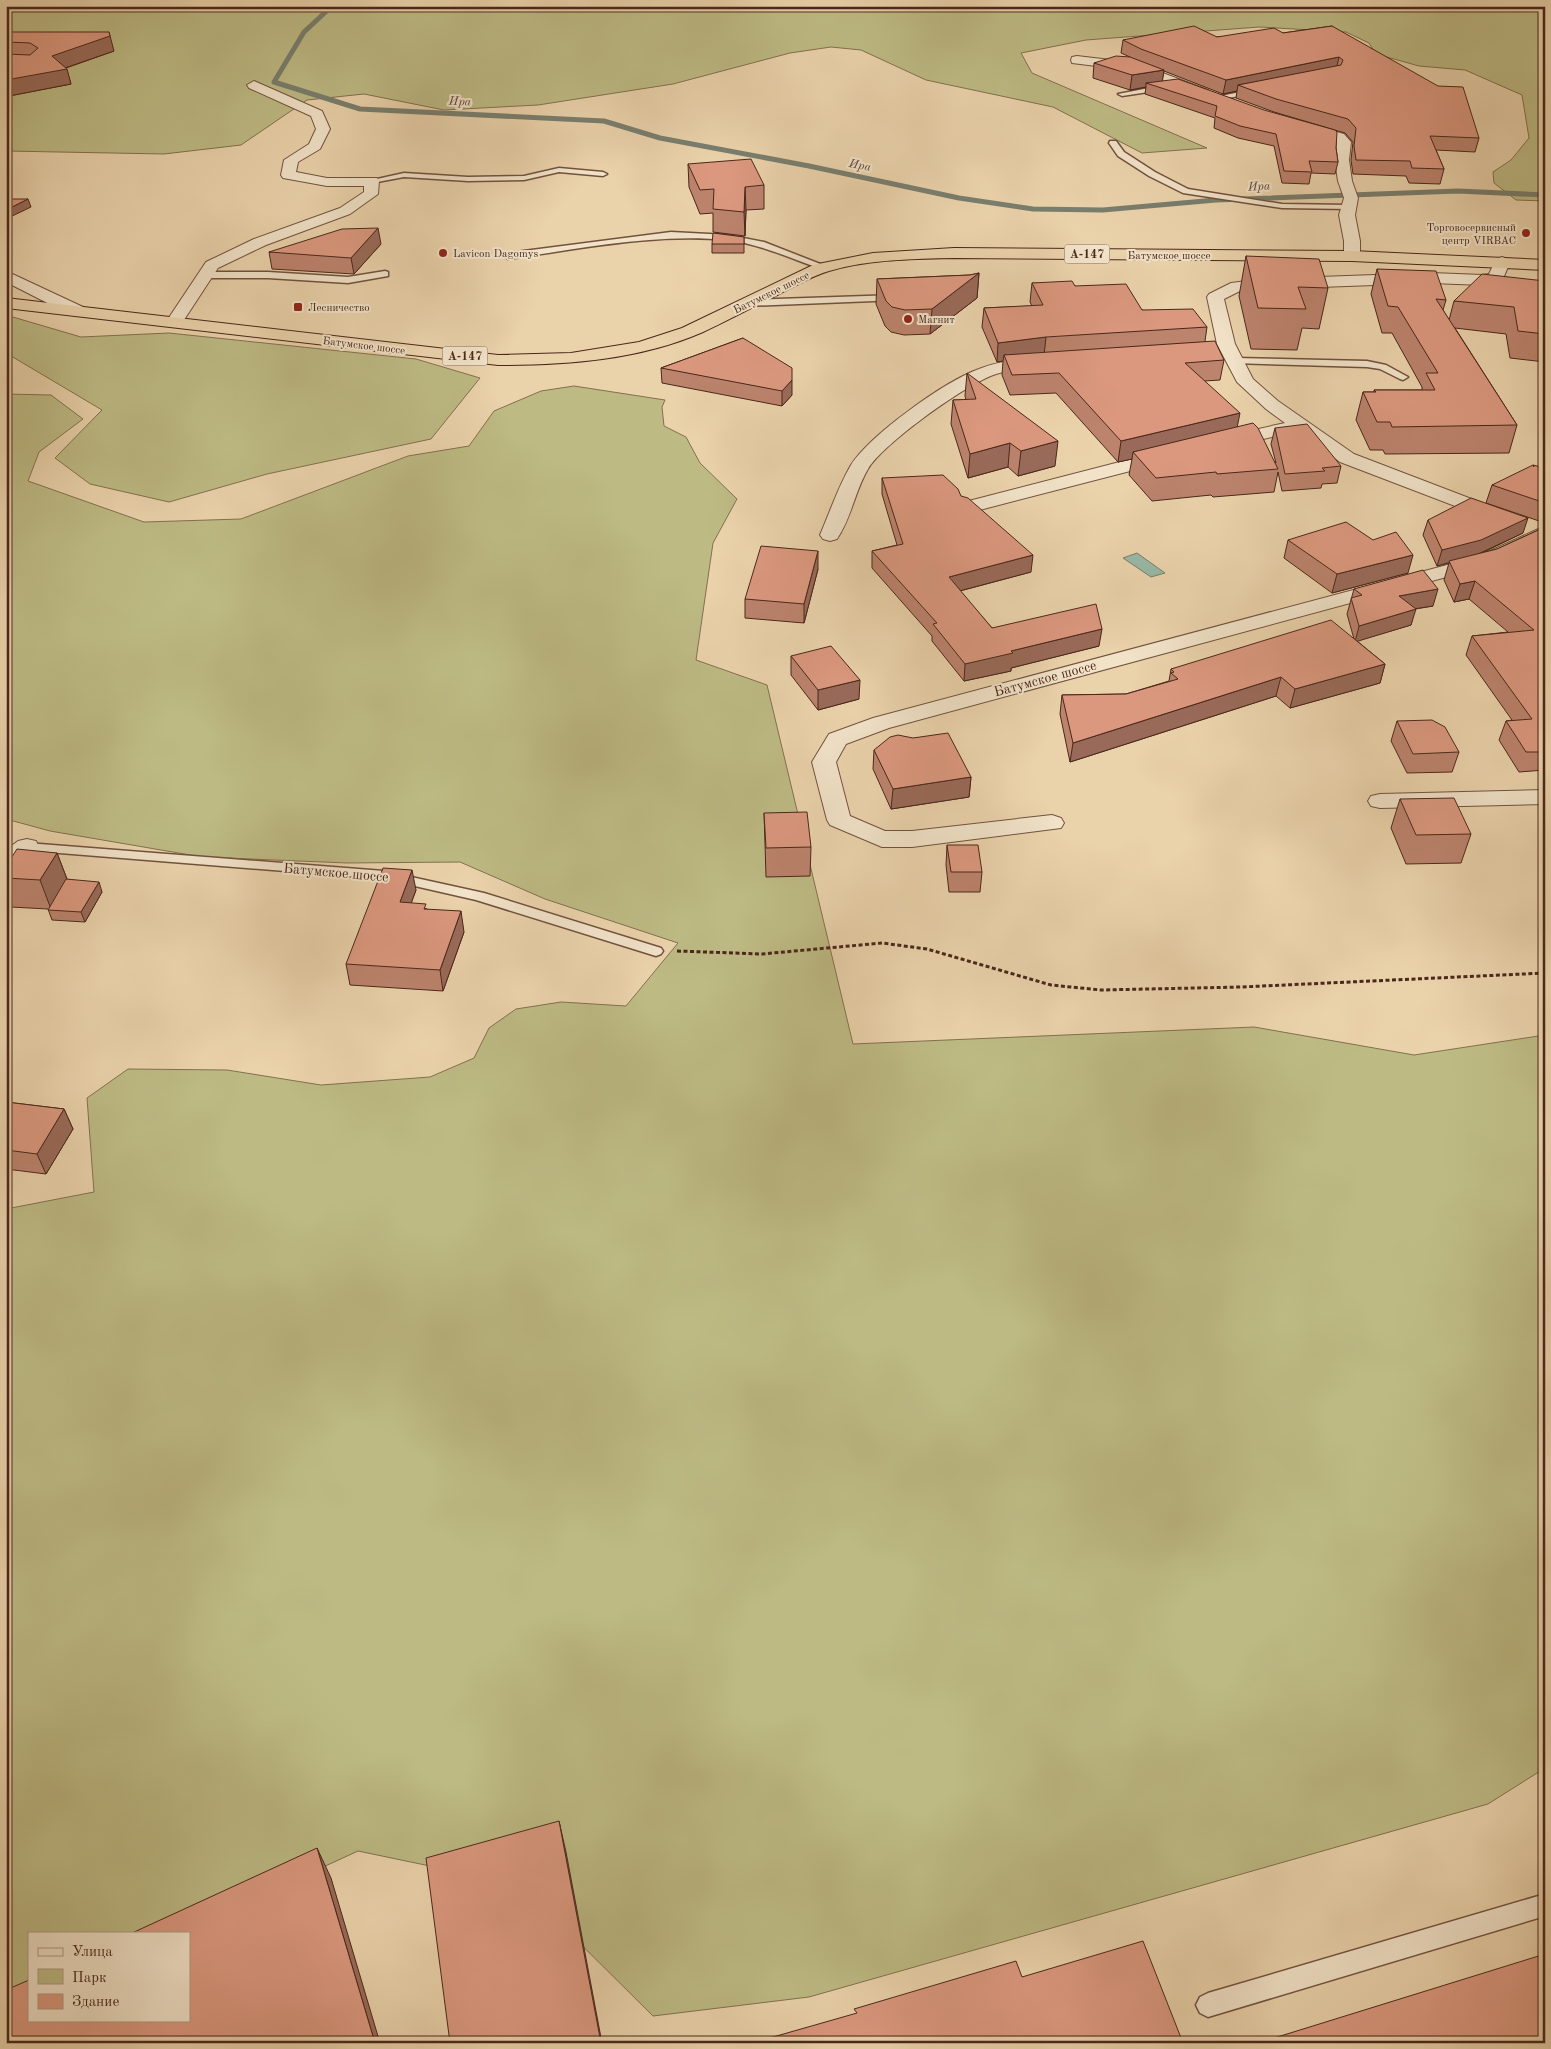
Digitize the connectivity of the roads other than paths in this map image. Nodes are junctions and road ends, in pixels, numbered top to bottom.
1 (1077, 60) dead end
2 (254, 85) dead end
3 (1179, 85) junction
4 (1261, 90) edge
5 (1122, 94) dead end
6 (1215, 98) junction
7 (1242, 107) edge
8 (1285, 122) edge
9 (1113, 143) dead end
10 (603, 174) dead end
11 (372, 181) junction
12 (1349, 207) junction
13 (508, 256) dead end
14 (1352, 256) junction
15 (1502, 262) junction
16 (1545, 265) edge
17 (824, 267) junction
18 (385, 274) dead end
19 (203, 275) junction
20 (6, 276) edge
21 (906, 298) edge
22 (6, 303) edge
23 (748, 304) junction
24 (77, 311) junction
25 (174, 322) junction
26 (1211, 353) edge
27 (1232, 356) junction
28 (1053, 362) edge
29 (1403, 377) dead end
30 (1299, 425) junction
31 (1212, 445) edge
32 (1184, 452) edge
33 (968, 507) edge
34 (1545, 532) edge
35 (830, 535) dead end
36 (1545, 797) edge
37 (1380, 801) dead end
38 (1052, 823) dead end
39 (17, 844) edge
40 (6, 863) edge
41 (656, 951) road end
42 (1545, 1905) edge
43 (1208, 2005) dead end

1 - 3 street
2 - 11 street
3 - 5 lane
3 - 6 street
4 - 6 lane
6 - 7 street
8 - 12 street
9 - 12 lane
10 - 11 lane
11 - 19 street
12 - 14 street
13 - 17 lane
14 - 15 highway, Батумское шоссе / А-147
14 - 17 highway, Батумское шоссе / А-147
15 - 16 highway, Батумское шоссе / А-147
15 - 27 street
17 - 23 highway, Батумское шоссе / А-147
18 - 19 lane
19 - 25 street
20 - 24 street
21 - 23 lane
22 - 24 highway, Батумское шоссе / А-147
23 - 25 highway, Батумское шоссе / А-147
24 - 25 highway, Батумское шоссе / А-147
26 - 27 street
27 - 29 lane
27 - 30 street
28 - 35 street
30 - 31 street
30 - 34 street
32 - 33 street
34 - 38 street, Батумское шоссе
36 - 37 street
39 - 40 street
39 - 41 lane, Батумское шоссе
42 - 43 lane

